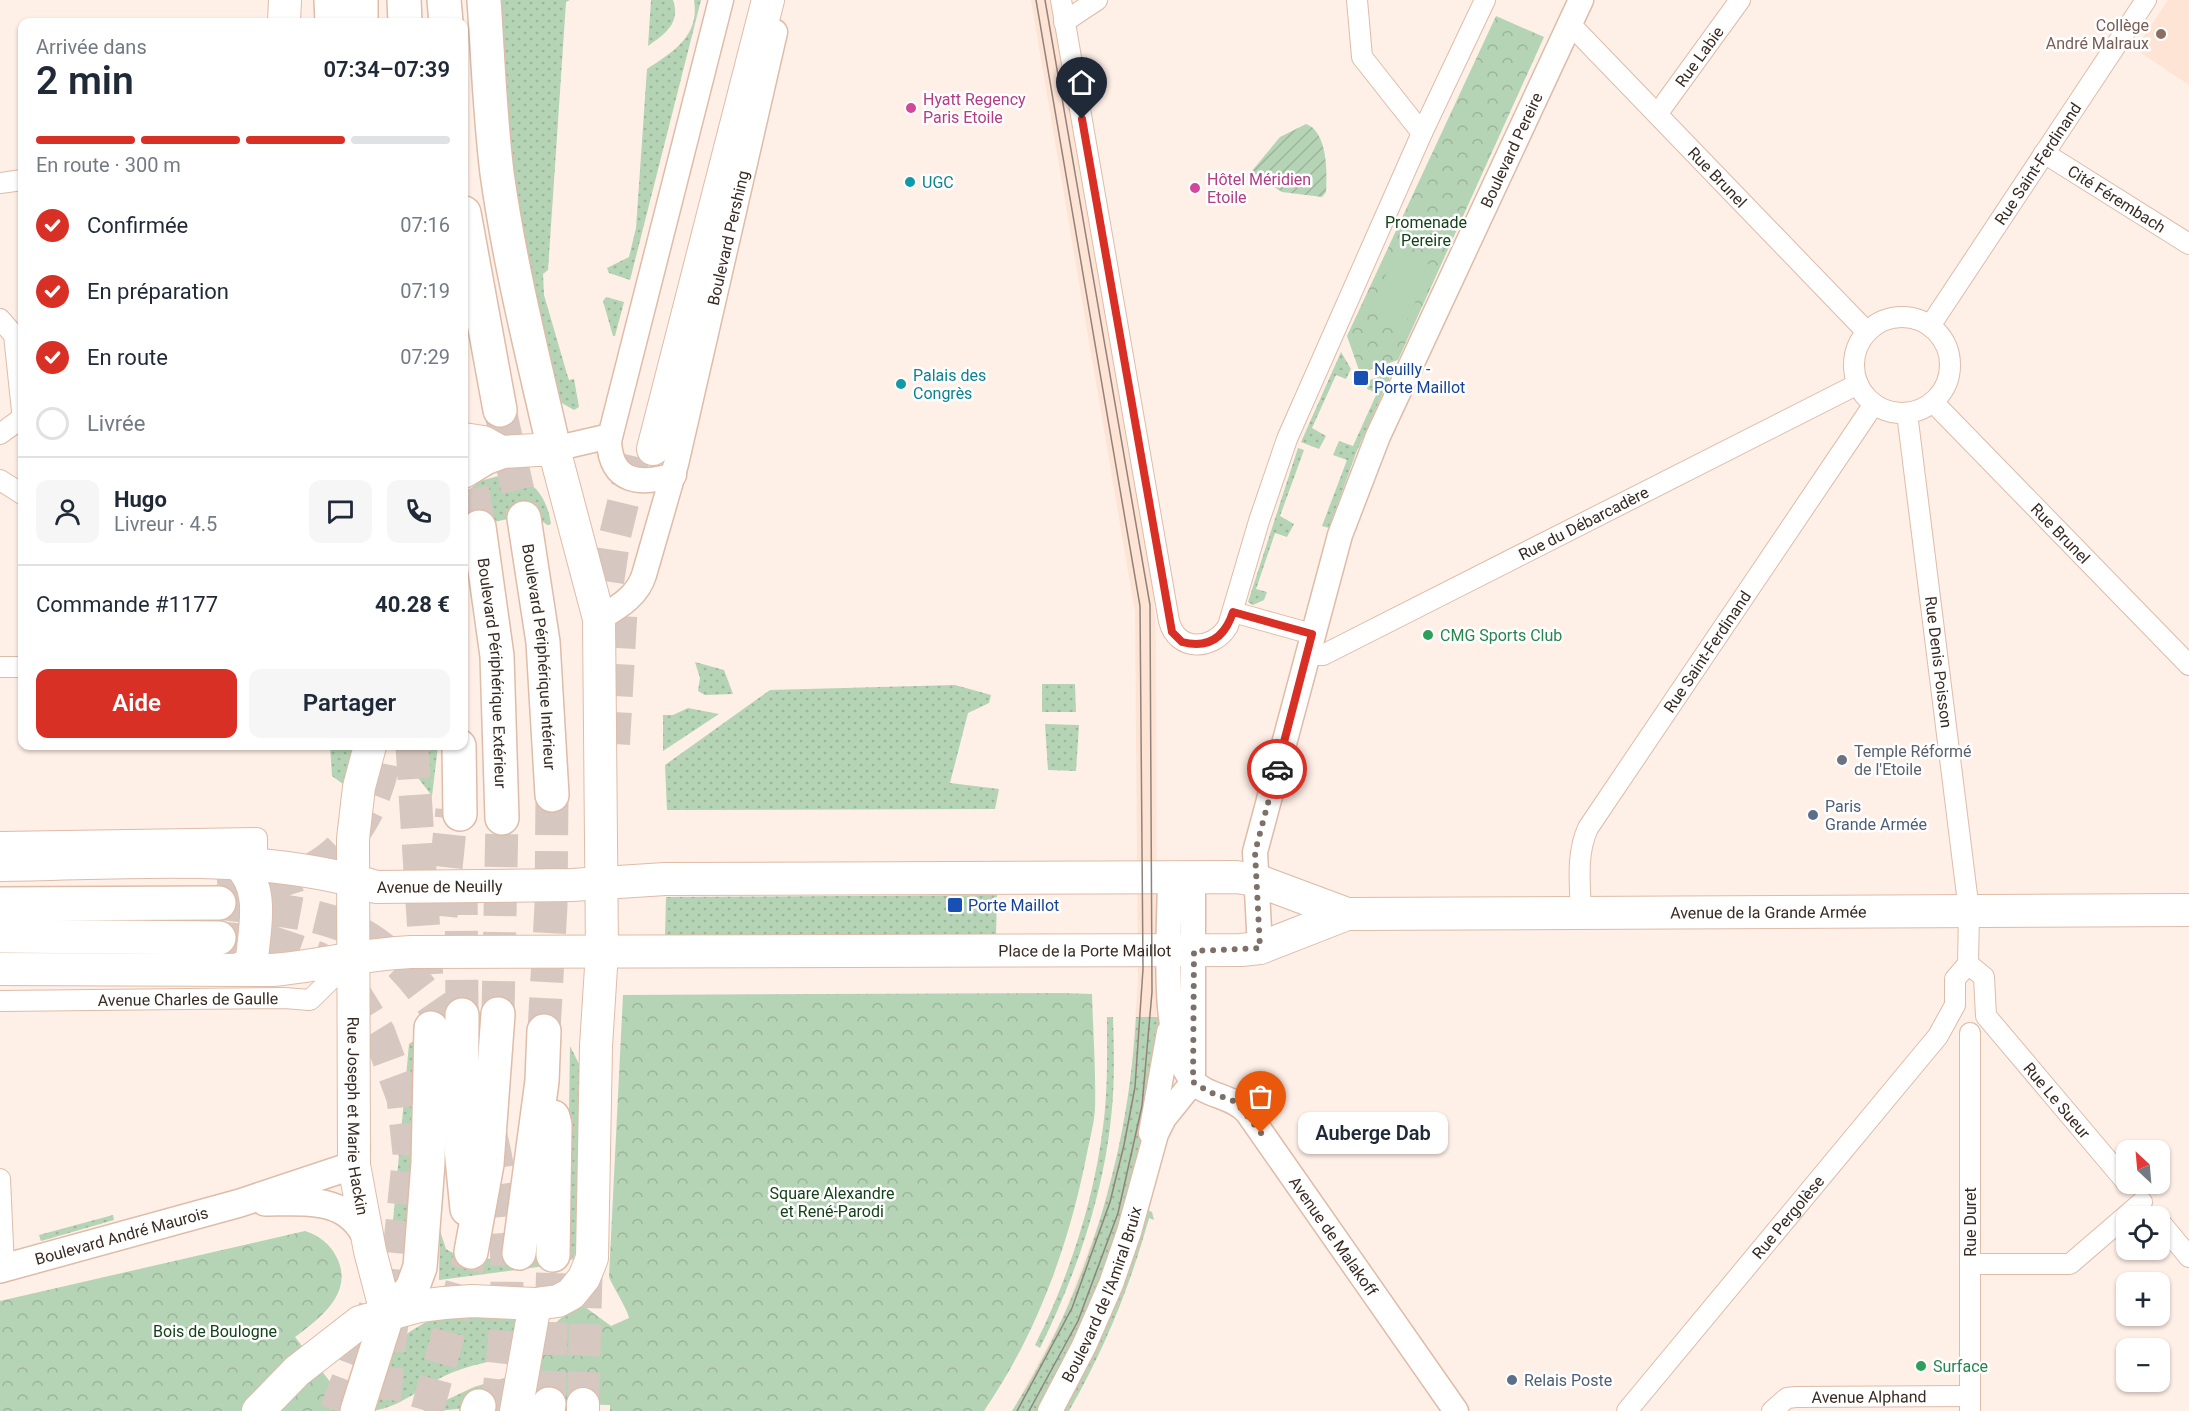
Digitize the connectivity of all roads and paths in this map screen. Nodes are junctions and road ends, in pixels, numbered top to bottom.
1 (285, 0) edge
2 (332, 0) edge
3 (361, 0) edge
4 (404, 0) edge
5 (444, 0) edge
6 (483, 0) edge
7 (721, 0) edge
8 (749, 0) edge
9 (768, 0) edge
10 (783, 0) edge
11 (1061, 0) edge
12 (1098, 0) edge
13 (1357, 0) edge
14 (1485, 0) edge
15 (1581, 0) edge
16 (1740, 0) edge
17 (2146, 0) edge
18 (284, 18) edge
19 (332, 18) edge
20 (361, 18) edge
21 (405, 18) edge
22 (446, 18) edge
23 (1064, 22) junction
24 (1569, 23) junction
25 (1658, 113) junction
26 (1422, 134) junction
27 (2044, 153) junction
28 (18, 181) edge
29 (0, 183) edge
30 (468, 235) edge
31 (2189, 244) edge
32 (0, 319) edge
33 (1930, 326) junction
34 (1867, 332) junction
35 (18, 373) edge
36 (1858, 384) junction
37 (1933, 402) junction
38 (1874, 404) junction
39 (500, 410) tunnel mouth
40 (1907, 413) junction
41 (18, 421) edge
42 (0, 434) edge
43 (468, 439) edge
44 (633, 443) junction
45 (555, 449) junction
46 (501, 452) junction
47 (468, 469) edge
48 (674, 474) junction
49 (0, 480) edge
50 (18, 491) edge
51 (524, 518) tunnel mouth
52 (479, 527) tunnel mouth
53 (1233, 612) junction
54 (599, 619) junction
55 (1309, 645) junction
56 (2189, 665) edge
57 (18, 667) edge
58 (0, 668) edge
59 (369, 750) edge
60 (459, 750) edge
61 (552, 795) tunnel mouth
62 (456, 812) tunnel mouth
63 (502, 818) tunnel mouth
64 (0, 842) edge
65 (0, 865) edge
66 (242, 875) junction
67 (353, 878) junction
68 (1182, 878) junction
69 (1256, 880) junction
70 (600, 881) junction
71 (0, 904) edge
72 (2189, 910) edge
73 (1969, 911) junction
74 (1581, 912) junction
75 (1347, 914) junction
76 (0, 936) edge
77 (219, 938) tunnel mouth
78 (1260, 948) junction
79 (1182, 951) junction
80 (602, 952) junction
81 (355, 956) junction
82 (1968, 964) junction
83 (241, 968) junction
84 (0, 969) edge
85 (0, 1001) edge
86 (1985, 1010) junction
87 (498, 1014) tunnel mouth
88 (1950, 1014) junction
89 (462, 1015) tunnel mouth
90 (1170, 1023) junction
91 (431, 1028) tunnel mouth
92 (544, 1031) tunnel mouth
93 (1970, 1033) junction
94 (542, 1081) junction
95 (1193, 1082) junction
96 (354, 1165) junction
97 (2116, 1170) edge
98 (1144, 1174) junction
99 (0, 1179) edge
100 (2136, 1194) edge
101 (2142, 1202) junction
102 (240, 1203) junction
103 (2146, 1206) edge
104 (2170, 1234) edge
105 (370, 1251) junction
106 (519, 1253) tunnel mouth
107 (553, 1255) tunnel mouth
108 (2189, 1257) edge
109 (1970, 1264) junction
110 (2, 1268) edge
111 (535, 1304) junction
112 (387, 1316) junction
113 (266, 1404) edge
114 (1970, 1404) edge
115 (532, 1407) edge
116 (357, 1411) edge
117 (1050, 1411) edge
118 (1456, 1411) edge
119 (1627, 1411) edge
120 (1772, 1411) edge

1 - 18 main road
2 - 19 highway
3 - 20 highway
4 - 21 highway
5 - 22 highway
6 - 45 highway
7 - 44 street, Boulevard Pershing
8 - 44 main road, Boulevard Pershing
9 - 44 main road, Boulevard Pershing
10 - 48 street, Boulevard Pershing
11 - 23 street
12 - 23 street
13 - 26 street
14 - 26 street
15 - 24 street, Boulevard Pereire
16 - 25 street, Rue Labie
17 - 27 street, Rue Saint-Ferdinand
23 - 53 street
24 - 25 street, Rue Brunel
24 - 55 street, Boulevard Pereire
25 - 34 street, Rue Brunel
26 - 53 street
27 - 31 street, Cité Férembach
27 - 33 street, Rue Saint-Ferdinand
28 - 29 street
30 - 39 highway
32 - 35 street
33 - 34 street
33 - 37 street
34 - 36 street
36 - 38 street
36 - 55 street, Rue du Débarcadère
37 - 40 street
37 - 56 street, Rue Brunel
38 - 40 street
38 - 74 street, Rue Saint-Ferdinand
40 - 73 street, Rue Denis Poisson
41 - 42 street
43 - 46 main road
44 - 45 street
44 - 48 street, Boulevard Pershing
45 - 46 main road
45 - 54 main road
46 - 47 highway
48 - 54 street, Boulevard Pershing
49 - 50 street
51 - 61 highway, Boulevard Périphérique Intérieur
52 - 63 highway, Boulevard Périphérique Extérieur
53 - 55 street
54 - 70 main road
55 - 69 street, Boulevard Pereire
57 - 58 street
59 - 67 main road, Rue Joseph et Marie Hackin
60 - 62 highway
64 - 66 street
65 - 66 main road
66 - 67 main road, Avenue de Neuilly
66 - 71 highway
66 - 83 main road
67 - 70 main road, Avenue de Neuilly
67 - 81 main road, Rue Joseph et Marie Hackin
68 - 69 main road
68 - 70 main road
68 - 79 street, Boulevard de l'Amiral Bruix
69 - 75 main road
69 - 78 street, Boulevard Pereire
70 - 80 main road
72 - 73 main road, Avenue de la Grande Armée
73 - 74 main road, Avenue de la Grande Armée
73 - 82 street, Rue Denis Poisson
74 - 75 main road, Avenue de la Grande Armée
75 - 78 main road, Place de la Porte Maillot
76 - 77 highway
78 - 79 main road, Place de la Porte Maillot
79 - 80 main road, Place de la Porte Maillot
79 - 90 street, Boulevard de l'Amiral Bruix
79 - 95 street, Boulevard de l'Amiral Bruix
80 - 81 main road
80 - 111 main road
81 - 83 main road, Avenue Charles de Gaulle
81 - 85 street, Avenue Charles de Gaulle
81 - 96 main road, Rue Joseph et Marie Hackin
82 - 86 street
82 - 88 street
83 - 84 main road, Avenue Charles de Gaulle
86 - 88 street
86 - 93 street
86 - 97 street, Rue Le Sueur
87 - 89 highway
88 - 93 street
88 - 119 street, Rue Pergolèse
90 - 95 street, Boulevard de l'Amiral Bruix
90 - 98 street, Boulevard de l'Amiral Bruix
91 - 112 highway
92 - 94 highway
93 - 109 street, Rue Duret
94 - 106 highway
94 - 107 highway
95 - 98 street, Boulevard de l'Amiral Bruix
95 - 118 street, Avenue de Malakoff
96 - 102 main road, Boulevard André Maurois
96 - 105 main road, Rue Joseph et Marie Hackin
98 - 117 street, Boulevard de l'Amiral Bruix
99 - 110 street
100 - 101 street, Rue Le Sueur
101 - 103 street, Rue Le Sueur
101 - 109 street
102 - 105 main road, Boulevard André Maurois
102 - 110 main road, Boulevard André Maurois
104 - 108 street
105 - 112 main road, Rue Joseph et Marie Hackin
109 - 114 street, Rue Duret
111 - 112 main road
111 - 115 main road
112 - 113 main road
112 - 116 highway
114 - 120 street, Avenue Alphand

